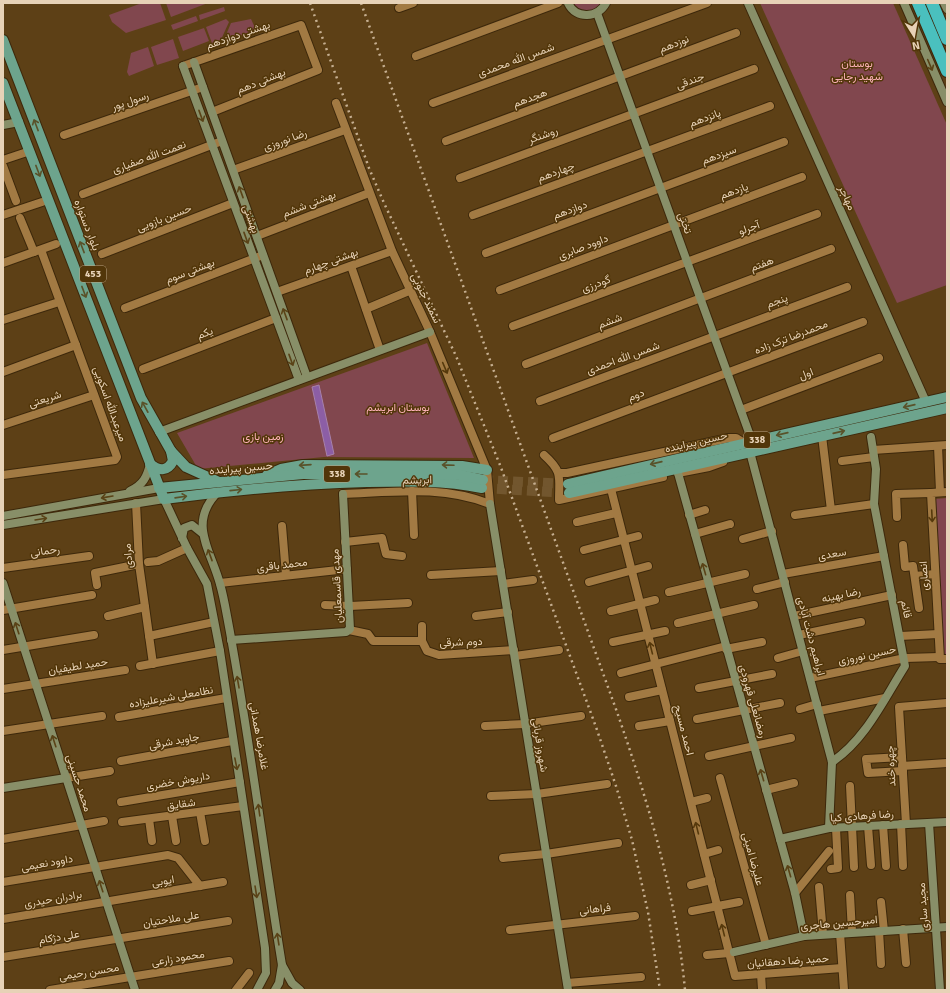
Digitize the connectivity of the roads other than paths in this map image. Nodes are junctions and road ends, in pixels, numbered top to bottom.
1 (413, 3) edge
2 (558, 3) edge
3 (568, 3) edge
4 (606, 3) edge
5 (707, 3) edge
6 (748, 3) edge
7 (904, 3) edge
8 (918, 3) edge
9 (932, 3) edge
10 (944, 3) edge
11 (399, 8) dead end
12 (947, 9) edge
13 (597, 13) junction
14 (736, 33) dead end
15 (607, 39) junction
16 (947, 39) edge
17 (3, 40) edge
18 (416, 56) dead end
19 (194, 62) junction
20 (183, 66) joint
21 (754, 69) dead end
22 (318, 70) joint
23 (947, 71) edge
24 (620, 76) junction
25 (3, 82) edge
26 (203, 87) junction
27 (192, 91) junction
28 (947, 102) edge
29 (336, 103) dead end
30 (433, 103) dead end
31 (770, 106) dead end
32 (212, 112) junction
33 (634, 113) junction
34 (19, 122) junction
35 (3, 126) edge
36 (345, 130) junction
37 (64, 135) dead end
38 (222, 141) junction
39 (446, 141) dead end
40 (784, 142) dead end
41 (212, 146) junction
42 (30, 151) junction
43 (647, 151) junction
44 (3, 160) edge
45 (3, 166) edge
46 (233, 170) junction
47 (802, 177) dead end
48 (460, 178) dead end
49 (661, 188) junction
50 (369, 193) junction
51 (83, 194) dead end
52 (16, 201) dead end
53 (42, 202) dead end
54 (233, 203) junction
55 (817, 214) dead end
56 (3, 215) edge
57 (473, 215) dead end
58 (20, 218) dead end
59 (674, 225) junction
60 (257, 236) junction
61 (56, 244) dead end
62 (832, 249) dead end
63 (37, 251) junction
64 (392, 251) junction
65 (486, 253) dead end
66 (102, 254) dead end
67 (263, 255) junction
68 (254, 259) junction
69 (688, 262) junction
70 (3, 263) edge
71 (351, 266) junction
72 (847, 287) dead end
73 (500, 290) dead end
74 (409, 291) junction
75 (277, 292) junction
76 (701, 299) junction
77 (59, 302) junction
78 (125, 308) dead end
79 (366, 309) junction
80 (276, 318) junction
81 (3, 320) edge
82 (863, 322) dead end
83 (513, 326) dead end
84 (430, 332) junction
85 (714, 336) junction
86 (76, 345) junction
87 (380, 350) junction
88 (879, 358) dead end
89 (526, 364) dead end
90 (143, 369) dead end
91 (3, 372) edge
92 (727, 373) junction
93 (307, 377) junction
94 (299, 380) junction
95 (94, 395) junction
96 (947, 397) edge
97 (540, 401) dead end
98 (926, 402) junction
99 (947, 408) edge
100 (741, 410) junction
101 (3, 425) edge
102 (159, 432) junction
103 (822, 436) junction
104 (871, 437) dead end
105 (553, 438) dead end
106 (748, 442) junction
107 (947, 445) edge
108 (938, 446) junction
109 (171, 451) junction
110 (750, 452) junction
111 (874, 453) junction
112 (544, 455) dead end
113 (842, 461) dead end
114 (150, 464) junction
115 (487, 470) junction
116 (559, 473) junction
117 (678, 474) junction
118 (3, 475) edge
119 (259, 478) junction
120 (192, 484) junction
121 (218, 487) junction
122 (159, 488) junction
123 (611, 489) junction
124 (412, 491) junction
125 (943, 492) edge
126 (931, 493) junction
127 (123, 494) junction
128 (343, 494) joint
129 (197, 495) junction
130 (164, 499) junction
131 (136, 503) junction
132 (490, 504) junction
133 (874, 504) junction
134 (705, 510) dead end
135 (831, 510) junction
136 (616, 512) junction
137 (689, 515) junction
138 (795, 515) dead end
139 (3, 516) edge
140 (897, 517) dead end
141 (577, 522) dead end
142 (730, 524) dead end
143 (3, 525) edge
144 (282, 526) dead end
145 (772, 531) junction
146 (202, 533) junction
147 (694, 534) junction
148 (414, 535) dead end
149 (638, 536) dead end
150 (182, 538) junction
151 (623, 539) junction
152 (743, 539) dead end
153 (346, 542) junction
154 (903, 545) dead end
155 (187, 548) junction
156 (584, 550) dead end
157 (90, 556) dead end
158 (402, 556) dead end
159 (884, 556) junction
160 (144, 563) junction
161 (648, 566) dead end
162 (3, 568) edge
163 (347, 569) junction
164 (501, 571) junction
165 (632, 571) junction
166 (745, 574) dead end
167 (935, 574) junction
168 (286, 575) junction
169 (431, 575) dead end
170 (915, 576) junction
171 (784, 578) junction
172 (533, 580) dead end
173 (589, 582) dead end
174 (3, 583) edge
175 (220, 583) junction
176 (708, 583) junction
177 (503, 584) junction
178 (97, 585) dead end
179 (756, 589) dead end
180 (669, 592) dead end
181 (92, 595) dead end
182 (892, 596) junction
183 (656, 600) dead end
184 (408, 603) dead end
185 (640, 604) junction
186 (325, 605) dead end
187 (754, 605) dead end
188 (350, 606) junction
189 (145, 608) junction
190 (919, 608) dead end
191 (7, 610) edge
192 (611, 611) dead end
193 (508, 612) junction
194 (717, 613) junction
195 (108, 616) dead end
196 (476, 616) dead end
197 (794, 616) junction
198 (214, 622) junction
199 (861, 622) dead end
200 (678, 623) dead end
201 (422, 626) dead end
202 (349, 630) junction
203 (665, 630) dead end
204 (648, 634) junction
205 (938, 634) junction
206 (94, 635) dead end
207 (799, 635) junction
208 (149, 636) junction
209 (900, 636) junction
210 (231, 640) junction
211 (422, 641) junction
212 (614, 642) dead end
213 (762, 642) dead end
214 (24, 647) junction
215 (726, 648) junction
216 (3, 650) edge
217 (559, 650) dead end
218 (220, 651) junction
219 (803, 651) junction
220 (514, 653) junction
221 (778, 658) dead end
222 (905, 658) junction
223 (943, 658) edge
224 (153, 664) junction
225 (655, 664) junction
226 (140, 666) dead end
227 (125, 670) dead end
228 (621, 673) dead end
229 (772, 674) dead end
230 (810, 678) junction
231 (735, 681) junction
232 (36, 684) junction
233 (699, 688) dead end
234 (3, 689) edge
235 (662, 690) junction
236 (241, 696) junction
237 (629, 697) dead end
238 (226, 698) junction
239 (885, 698) junction
240 (780, 703) dead end
241 (947, 704) edge
242 (818, 708) junction
243 (800, 709) dead end
244 (744, 710) junction
245 (102, 716) dead end
246 (581, 716) dead end
247 (119, 717) dead end
248 (697, 719) dead end
249 (670, 721) junction
250 (48, 724) junction
251 (525, 724) junction
252 (485, 726) dead end
253 (639, 726) dead end
254 (3, 731) edge
255 (791, 738) dead end
256 (232, 741) junction
257 (754, 746) junction
258 (709, 756) dead end
259 (902, 756) junction
260 (121, 762) dead end
261 (832, 762) junction
262 (947, 763) edge
263 (902, 768) junction
264 (110, 771) dead end
265 (66, 778) junction
266 (720, 778) dead end
267 (240, 782) junction
268 (794, 783) dead end
269 (606, 784) dead end
270 (850, 786) dead end
271 (3, 788) edge
272 (766, 790) junction
273 (537, 794) junction
274 (491, 796) dead end
275 (707, 798) dead end
276 (121, 802) dead end
277 (691, 802) junction
278 (243, 806) junction
279 (200, 812) junction
280 (172, 816) junction
281 (149, 820) junction
282 (104, 821) dead end
283 (122, 822) dead end
284 (947, 822) edge
285 (928, 823) junction
286 (903, 824) junction
287 (81, 825) junction
288 (883, 825) junction
289 (868, 826) junction
290 (852, 827) junction
291 (832, 828) junction
292 (3, 838) edge
293 (780, 839) junction
294 (152, 841) dead end
295 (205, 841) dead end
296 (176, 842) dead end
297 (618, 843) dead end
298 (718, 850) dead end
299 (828, 851) dead end
300 (546, 854) junction
301 (704, 854) junction
302 (503, 858) dead end
303 (872, 865) dead end
304 (95, 866) junction
305 (886, 866) dead end
306 (903, 866) dead end
307 (854, 867) dead end
308 (831, 869) dead end
309 (711, 880) junction
310 (3, 882) edge
311 (223, 882) dead end
312 (691, 885) dead end
313 (200, 886) junction
314 (819, 887) dead end
315 (795, 893) junction
316 (850, 895) dead end
317 (106, 901) junction
318 (739, 902) dead end
319 (881, 902) dead end
320 (718, 906) junction
321 (692, 911) dead end
322 (635, 916) dead end
323 (3, 919) edge
324 (228, 922) dead end
325 (557, 924) junction
326 (936, 927) junction
327 (947, 927) edge
328 (903, 929) junction
329 (510, 930) dead end
330 (881, 931) junction
331 (852, 932) junction
332 (840, 933) junction
333 (823, 934) junction
334 (804, 936) junction
335 (119, 939) junction
336 (766, 945) junction
337 (732, 953) junction
338 (707, 955) dead end
339 (3, 957) edge
340 (230, 961) dead end
341 (906, 963) dead end
342 (881, 964) dead end
343 (282, 965) junction
344 (842, 968) junction
345 (249, 973) dead end
346 (761, 974) junction
347 (735, 976) joint
348 (131, 977) junction
349 (641, 978) dead end
350 (567, 987) edge
351 (50, 990) edge
352 (135, 990) edge
353 (236, 990) edge
354 (257, 990) edge
355 (275, 990) edge
356 (300, 990) edge
357 (762, 990) edge
358 (844, 990) edge
359 (940, 990) edge

1 - 11 street
2 - 18 street
3 - 13 street
4 - 13 street
5 - 15 street, شمس الله محمدی
6 - 98 street, مهاجر
7 -> 28 street
8 - 23 highway
9 - 16 highway
10 - 12 street
13 - 15 street, تختی
14 - 24 street, نوزدهم
15 - 24 street, تختی
15 - 30 street, شمس الله محمدی
102 -> 17 main road, بلوار دستواره / 453
19 - 20 street, بهشتی دوازدهم
19 - 22 street, بهشتی دوازدهم
19 - 26 street
20 - 27 street, بهشتی
21 - 33 street, جندقی
22 - 32 street, بهشتی دهم
24 - 33 street, تختی
24 - 39 street, هجدهم
25 - 34 main road, 453
26 - 27 street, رسول پور
26 - 32 street
27 - 37 street, رسول پور
27 -> 41 street, بهشتی
29 - 36 street, سمند جنوبی
31 - 43 street, پانزدهم
32 - 38 street
33 - 43 street, تختی
33 - 48 street, روشنگر
34 - 35 street
34 - 42 main road, 453
36 - 46 street, رضا نوروزی
36 - 50 street, سمند جنوبی
38 - 41 street, نعمت الله صفیاری
38 - 46 street
40 - 49 street, سیزدهم
41 - 51 street, نعمت الله صفیاری
41 - 54 street, بهشتی
42 - 44 street
42 -> 114 main road, 453
43 - 49 street, تختی
43 - 57 street, چهاردهم
45 - 52 street
60 -> 46 street
47 - 59 street, یازدهم
49 - 59 street, تختی
49 - 65 street, دوازدهم
50 - 60 street, بهشتی ششم
50 - 64 street, سمند جنوبی
53 - 56 street
54 - 66 street, حسین بازویی
54 -> 68 street, بهشتی
55 - 69 street, آجرلو
58 - 63 street, میرعبدالله اسکویی
59 - 69 street, تختی
59 - 73 street, داوود صابری
60 - 67 street
61 - 63 street
62 - 76 street, هفتم
63 - 70 street
63 - 77 street, میرعبدالله اسکویی
64 - 71 street, بهشتی چهارم
64 - 74 street, سمند جنوبی
67 - 68 street, بهشتی سوم
67 - 75 street
68 - 78 street, بهشتی سوم
68 - 80 street, بهشتی
69 - 76 street, تختی
69 - 83 street, گودرزی
71 - 75 street, بهشتی چهارم
71 - 79 street
72 - 85 street, پنجم
74 - 79 street
74 - 84 street, سمند جنوبی
93 -> 75 street
76 - 85 street, تختی
76 - 89 street, ششم
77 - 81 street
77 - 86 street, میرعبدالله اسکویی
79 - 87 street
80 - 90 street, یکم
80 -> 94 street, بهشتی
82 - 92 street, محمدرضا ترک زاده
84 - 87 street
84 -> 115 street, سمند جنوبی
85 - 92 street, تختی
85 - 97 street, شمس الله احمدی
86 - 91 street
86 - 95 street, میرعبدالله اسکویی
87 - 93 street
88 - 100 street, اول
92 - 100 street, تختی
92 - 105 street, دوم
93 - 94 street
94 - 102 street
95 - 101 street, شریعتی
95 - 118 street, میرعبدالله اسکویی
96 - 98 main road, حسین پیراینده / 338
98 -> 106 main road, حسین پیراینده / 338
103 -> 99 main road, حسین پیراینده / 338
100 - 106 street, تختی
102 - 109 main road, بلوار دستواره / 453
103 - 110 main road, حسین پیراینده / 338
103 - 135 street
104 - 111 street, قائم
106 -> 110 main road, حسین پیراینده / 338
106 - 116 street
107 - 108 street
108 - 111 street
108 - 125 street
109 - 114 main road
109 - 120 main road
109 - 121 main road, بلوار دستواره / 453
110 - 117 street
110 - 145 street, ابراهیم دشت آبادی
111 - 113 street
111 - 133 street, قائم
112 - 116 street
114 - 122 main road, 453
114 - 127 street
115 -> 119 main road
115 - 132 street, سمند جنوبی
116 - 123 street
117 - 123 street
117 - 137 street, رمضانعلی قهرودی
119 - 121 main road, حسین پیراینده / 338
121 -> 119 main road, حسین پیراینده / 338
120 - 121 main road, حسین پیراینده / 338
120 - 122 main road, حسین پیراینده / 338
120 - 129 main road
121 - 129 main road, حسین پیراینده / 338
121 - 146 street, غلامرضا همدانی
122 - 127 street, حسین پیراینده / 338
122 - 130 main road, 453
123 - 136 street, احمد مسیح
124 - 128 street, ابریشم
124 - 132 street, ابریشم
124 - 148 street
125 - 126 street
126 - 140 street
126 -> 167 street, انصاری
127 -> 139 street, حسین پیراینده / 338
128 - 153 street, مهدی قاسمعلیان
130 -> 129 main road, حسین پیراینده / 338
130 - 131 street, حسین پیراینده / 338
130 - 150 street
143 -> 131 street, حسین پیراینده / 338
131 - 160 street, مرادی
132 - 164 street, شهروز قربانی
133 - 135 street
133 - 159 street, قائم
134 - 137 street
135 - 138 street
136 - 141 street
136 - 151 street, احمد مسیح
137 - 147 street, رمضانعلی قهرودی
142 - 147 street
144 - 168 street
145 - 152 street
145 - 171 street, ابراهیم دشت آبادی
146 - 150 street
175 -> 146 street, غلامرضا همدانی
176 -> 147 street, رمضانعلی قهرودی
149 - 151 street
150 - 155 street
151 - 156 street
151 - 165 street, احمد مسیح
153 - 158 street
153 - 163 street, مهدی قاسمعلیان
154 - 170 street
155 - 160 street
155 - 198 street
157 - 162 street, رحمانی
159 - 171 street, سعدی
159 - 182 street, قائم
160 - 178 street
160 - 189 street, مرادی
161 - 165 street
163 - 168 street, محمد باقری
163 - 188 street, مهدی قاسمعلیان
164 - 169 street
164 - 177 street, شهروز قربانی
165 - 173 street
165 - 185 street, احمد مسیح
166 - 176 street
167 - 170 street
167 - 205 street, انصاری
168 - 175 street, محمد باقری
170 - 190 street
171 - 179 street, سعدی
171 - 197 street, ابراهیم دشت آبادی
172 - 177 street
174 - 191 street, محمد حسینی
175 - 210 street, غلامرضا همدانی
176 - 180 street
176 - 194 street, رمضانعلی قهرودی
177 - 193 street, شهروز قربانی
181 - 191 street
182 - 197 street, رضا بهینه
182 - 209 street, قائم
183 - 185 street
184 - 188 street
185 - 192 street
185 - 204 street, احمد مسیح
186 - 188 street
187 - 194 street
188 - 202 street, مهدی قاسمعلیان
189 - 195 street
189 - 208 street, مرادی
214 -> 191 street, محمد حسینی
193 - 196 street
193 - 220 street, شهروز قربانی
194 - 200 street
194 - 215 street, رمضانعلی قهرودی
197 - 207 street, ابراهیم دشت آبادی
198 - 208 street
198 - 218 street
199 - 207 street
201 - 211 street
202 - 210 street, مهدی قاسمعلیان
202 - 211 street
203 - 204 street
204 - 212 street
225 -> 204 street, احمد مسیح
205 - 209 street
205 - 223 street, انصاری
206 - 214 street
207 - 219 street, ابراهیم دشت آبادی
208 - 224 street, مرادی
209 - 222 street, قائم
236 -> 210 street, غلامرضا همدانی
211 - 220 street, دوم شرقی
213 - 215 street
214 - 216 street
214 - 232 street, محمد حسینی
215 - 225 street
215 - 231 street, رمضانعلی قهرودی
217 - 220 street
218 - 224 street
218 - 238 street
219 - 221 street
219 - 230 street, ابراهیم دشت آبادی
220 - 251 street, شهروز قربانی
222 - 223 street, حسین نوروزی
222 - 230 street, حسین نوروزی
222 - 239 street
224 - 226 street
225 - 228 street
225 - 235 street, احمد مسیح
227 - 232 street, حمید لطیفیان
229 - 231 street
230 - 242 street, ابراهیم دشت آبادی
231 - 233 street
231 - 244 street, رمضانعلی قهرودی
232 - 234 street, حمید لطیفیان
232 - 250 street, محمد حسینی
235 - 237 street
235 - 249 street, احمد مسیح
236 - 238 street
343 -> 236 street, غلامرضا همدانی
238 - 247 street, نظامعلی شیرعلیزاده
238 - 256 street
239 - 242 street
239 - 261 street
240 - 244 street
241 - 259 street, چهره خند
242 - 243 street
242 - 261 street, ابراهیم دشت آبادی
244 - 248 street
244 - 257 street, رمضانعلی قهرودی
245 - 250 street
246 - 251 street
249 - 253 street
249 - 277 street, احمد مسیح
250 - 254 street
265 -> 250 street, محمد حسینی
251 - 252 street
251 - 273 street, شهروز قربانی
255 - 257 street
256 - 260 street, جاوید شرقی
256 -> 267 street
257 - 258 street
272 -> 257 street, رمضانعلی قهرودی
259 - 263 street, چهره خند
259 - 263 street
261 - 291 street, ابراهیم دشت آبادی
262 - 263 street
263 - 286 street, چهره خند
264 - 265 street
265 - 271 street
265 - 287 street, محمد حسینی
266 - 336 street, علیرضا امینی
267 - 276 street, داریوش خضری
267 - 278 street
268 - 272 street
269 - 273 street
270 - 290 street
272 - 293 street, رمضانعلی قهرودی
273 - 274 street
273 - 300 street, شهروز قربانی
275 - 277 street
301 -> 277 street, احمد مسیح
278 - 279 street, شقایق
278 -> 354 street
279 - 280 street, شقایق
279 - 295 street
280 - 281 street, شقایق
280 - 296 street
281 - 283 street, شقایق
281 - 294 street
282 - 287 street
284 - 285 street, رضا فرهادی کیا
285 - 286 street, رضا فرهادی کیا
285 - 326 street, مجید ساری
286 - 288 street, رضا فرهادی کیا
286 - 306 street, چهره خند
287 - 292 street
287 - 304 street, محمد حسینی
288 - 289 street, رضا فرهادی کیا
288 - 305 street
289 - 290 street, رضا فرهادی کیا
289 - 303 street
290 - 291 street, رضا فرهادی کیا
290 - 307 street
291 - 293 street, رضا فرهادی کیا
291 - 308 street
315 -> 293 street, رمضانعلی قهرودی
297 - 300 street
298 - 301 street
299 - 315 street
300 - 302 street
300 - 325 street, شهروز قربانی
301 - 309 street, احمد مسیح
304 - 310 street, داوود نعیمی
304 - 313 street, داوود نعیمی
317 -> 304 street, محمد حسینی
309 - 312 street
309 - 320 street, احمد مسیح
311 - 313 street, ایوبی
313 - 317 street, ایوبی
314 - 333 street
315 - 334 street, رمضانعلی قهرودی
316 - 331 street
317 - 323 street, برادران حیدری
317 - 335 street, محمد حسینی
318 - 320 street
319 - 330 street
320 - 321 street
337 -> 320 street, احمد مسیح
322 - 325 street, فراهانی
324 - 335 street, علی ملاحتیان
325 - 329 street, فراهانی
325 - 350 street, شهروز قربانی
326 - 327 street, امیرحسین هاجری
326 - 328 street, امیرحسین هاجری
326 - 359 street, مجید ساری
328 - 330 street, امیرحسین هاجری
328 - 341 street
330 - 331 street, امیرحسین هاجری
330 - 342 street
331 - 332 street, امیرحسین هاجری
332 - 333 street, امیرحسین هاجری
332 - 344 street
333 - 334 street, امیرحسین هاجری
334 - 336 street, امیرحسین هاجری
335 - 339 street, علی دژکام
335 - 348 street, محمد حسینی
336 - 337 street, امیرحسین هاجری
337 - 338 street, امیرحسین هاجری
337 - 347 street, احمد مسیح
340 - 348 street, محمود زارعی
343 - 355 street, غلامرضا همدانی
343 - 356 street
344 - 346 street, حمید رضا دهقانیان
344 - 358 street
345 - 353 street
346 - 347 street, حمید رضا دهقانیان
346 - 357 street
348 - 351 street, محسن رحیمی
348 - 352 street, محمد حسینی
349 - 350 street

